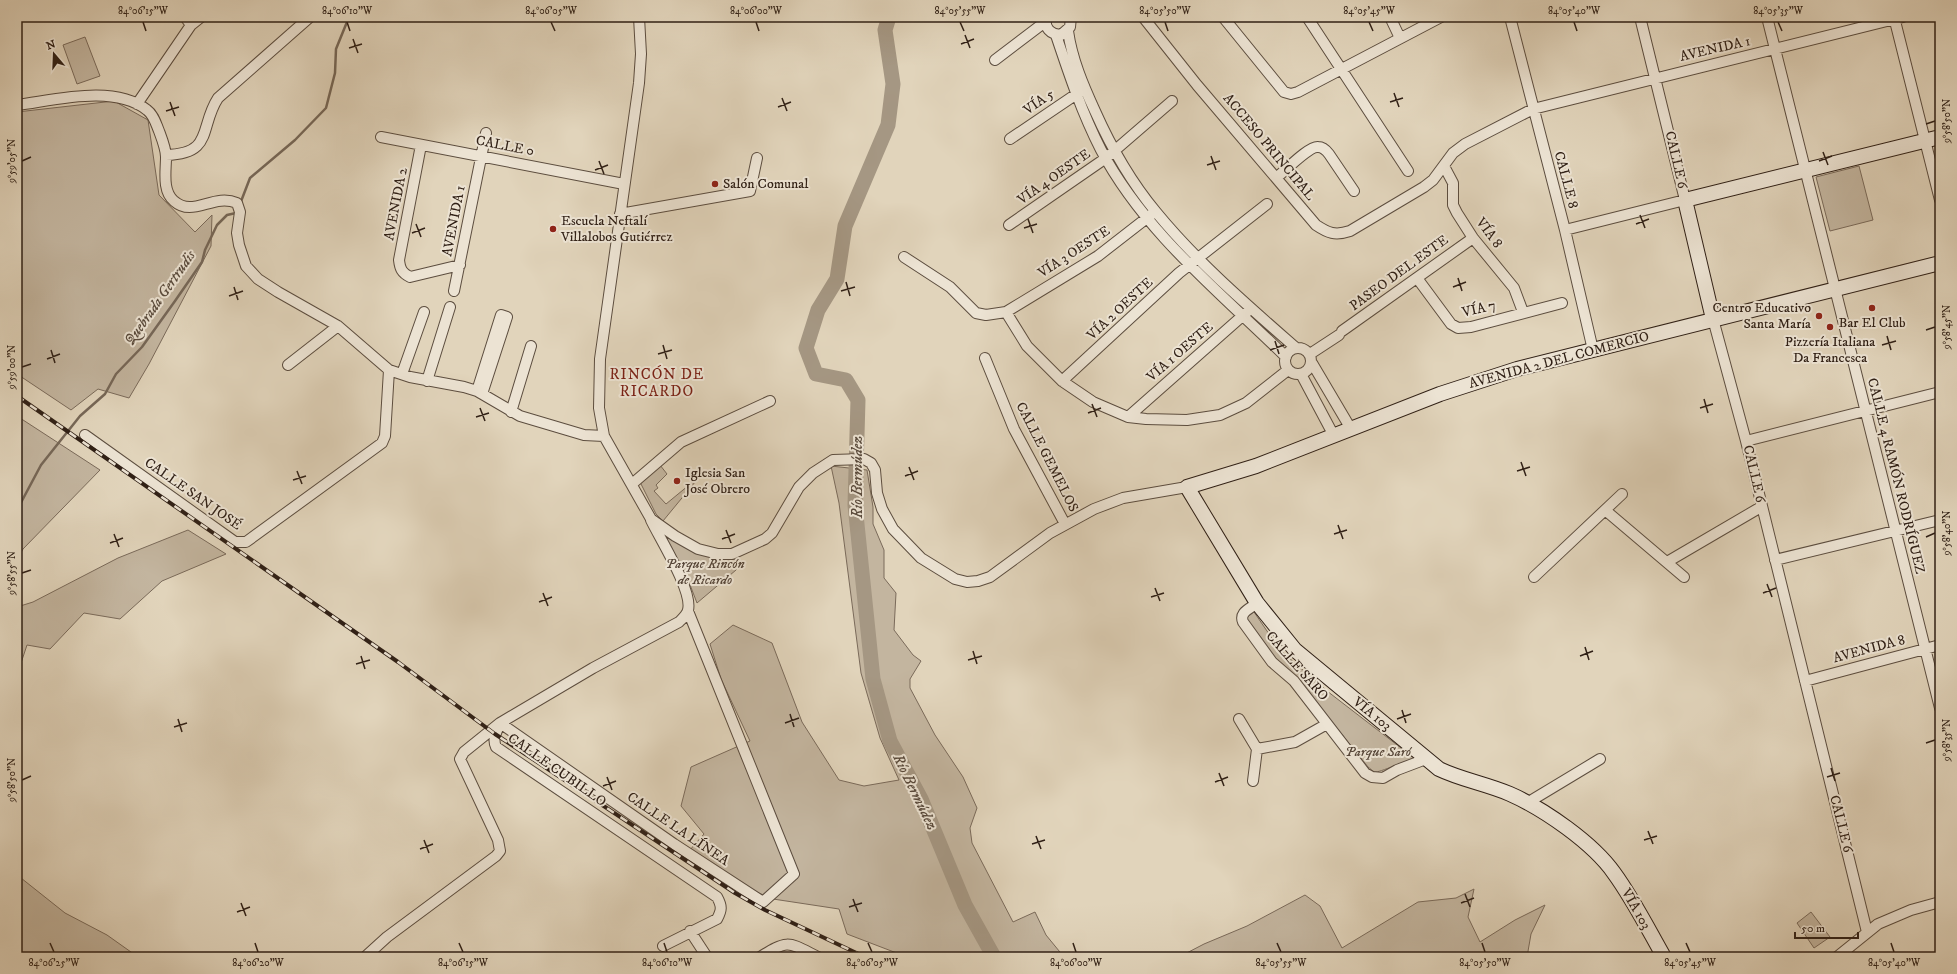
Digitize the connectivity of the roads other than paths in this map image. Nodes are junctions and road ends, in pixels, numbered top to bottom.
1 (201, 17) edge
2 (310, 17) edge
3 (639, 17) edge
4 (1071, 17) edge
5 (1143, 17) edge
6 (1223, 17) edge
7 (1307, 17) edge
8 (1390, 17) edge
9 (1441, 17) edge
10 (1510, 17) edge
11 (1640, 17) edge
12 (1767, 17) edge
13 (1897, 18) edge
14 (1045, 19) edge
15 (188, 21) edge
16 (1068, 31) junction
17 (1056, 34) junction
18 (1400, 38) junction
19 (1776, 49) junction
20 (995, 60) dead end
21 (1340, 70) junction
22 (1656, 77) junction
23 (1080, 92) junction
24 (1172, 102) dead end
25 (137, 104) junction
26 (17, 105) edge
27 (1533, 109) junction
28 (486, 133) dead end
29 (382, 137) dead end
30 (1940, 137) edge
31 (1010, 139) dead end
32 (1925, 141) junction
33 (421, 145) junction
34 (166, 155) junction
35 (1110, 155) junction
36 (481, 156) junction
37 (757, 158) dead end
38 (1444, 166) junction
39 (1805, 170) junction
40 (1408, 171) dead end
41 (1276, 177) junction
42 (624, 184) junction
43 (1354, 191) dead end
44 (1685, 200) junction
45 (1940, 200) edge
46 (1267, 204) dead end
47 (620, 214) junction
48 (1151, 215) junction
49 (1009, 225) dead end
50 (1565, 230) junction
51 (1473, 238) junction
52 (904, 257) dead end
53 (1198, 259) junction
54 (1940, 263) edge
55 (460, 265) junction
56 (1189, 266) junction
57 (1417, 278) junction
58 (1835, 289) junction
59 (454, 291) dead end
60 (1562, 304) dead end
61 (450, 307) dead end
62 (424, 312) dead end
63 (1006, 312) junction
64 (1247, 312) junction
65 (1523, 312) junction
66 (1713, 319) junction
67 (338, 326) junction
68 (531, 346) dead end
69 (1296, 348) junction
70 (1593, 350) junction
71 (1286, 357) junction
72 (985, 358) dead end
73 (1311, 358) junction
74 (288, 365) dead end
75 (389, 370) junction
76 (1288, 370) junction
77 (402, 374) junction
78 (1301, 374) junction
79 (427, 381) junction
80 (1062, 381) junction
81 (1940, 392) edge
82 (479, 393) junction
83 (770, 401) dead end
84 (1866, 411) junction
85 (511, 412) junction
86 (1128, 417) junction
87 (1351, 429) junction
88 (85, 435) dead end
89 (604, 436) junction
90 (1334, 436) junction
91 (1746, 441) junction
92 (632, 484) junction
93 (1188, 487) junction
94 (1622, 494) dead end
95 (1761, 507) junction
96 (1605, 510) junction
97 (651, 519) junction
98 (1940, 520) edge
99 (1065, 524) junction
100 (1895, 532) junction
101 (1775, 560) junction
102 (1667, 562) junction
103 (1684, 577) dead end
104 (1534, 578) dead end
105 (1257, 604) junction
106 (688, 611) junction
107 (1940, 645) edge
108 (1925, 649) junction
109 (1805, 681) junction
110 (1940, 708) edge
111 (1239, 719) dead end
112 (500, 723) junction
113 (1327, 724) junction
114 (1257, 749) junction
115 (1426, 759) junction
116 (1600, 759) dead end
117 (1253, 781) dead end
118 (1527, 803) junction
119 (1940, 902) edge
120 (690, 931) junction
121 (1867, 932) junction
122 (663, 946) dead end
123 (365, 957) edge
124 (707, 957) edge
125 (760, 957) edge
126 (818, 957) edge
127 (1664, 957) edge
128 (1837, 957) edge

1 - 15 street
2 - 34 street
3 - 42 street
4 - 16 street
5 - 41 street, ACCESO PRINCIPAL
6 - 21 street
7 - 21 street
8 - 18 street
9 - 18 street
10 - 27 street, CALLE 8
11 - 22 street, CALLE 6
12 - 19 street, CALLE 4 RAMÓN RODRÍGUEZ
13 - 19 street, AVENIDA 1
13 - 32 street
14 - 17 street
14 - 20 street
15 - 25 street
16 - 17 street
16 - 23 street
17 - 23 street
18 - 21 street
19 - 22 street, AVENIDA 1
19 - 39 street, CALLE 4 RAMÓN RODRÍGUEZ
21 - 40 street
22 - 27 street, AVENIDA 1
22 - 44 street, CALLE 6
23 - 31 street, VÍA 5
23 - 35 street
24 - 35 street, VÍA 4 OESTE
25 - 26 street
25 - 34 street
27 - 38 street, AVENIDA 1
27 - 50 street, CALLE 8
28 - 36 street, AVENIDA 1
29 - 33 street, CALLE 0
30 - 32 main road
32 - 39 main road
32 - 45 street
33 - 36 street, CALLE 0
33 - 55 street, AVENIDA 2
34 - 67 street
35 - 48 street
35 - 49 street, VÍA 4 OESTE
36 - 42 street, CALLE 0
36 - 55 street, AVENIDA 1
37 - 47 street
38 - 41 street, ACCESO PRINCIPAL
38 - 51 street, VÍA 8
39 - 44 main road
39 - 58 street, CALLE 4 RAMÓN RODRÍGUEZ
41 - 43 street
42 - 47 street
44 - 50 street
44 - 66 main road, CALLE 6
46 - 53 street, VÍA 2 OESTE
47 - 89 street
48 - 53 street
48 - 56 street
48 - 63 street, VÍA 3 OESTE
50 - 70 street, CALLE 8
51 - 57 street, PASEO DEL ESTE
51 - 65 street, VÍA 8
52 - 63 street
53 - 56 street, VÍA 2 OESTE
53 - 64 street
54 - 58 main road, AVENIDA 2 DEL COMERCIO
55 - 59 street, AVENIDA 1
56 - 64 street
56 - 80 street, VÍA 2 OESTE
57 - 65 street, VÍA 7
57 - 73 street, PASEO DEL ESTE
58 - 66 main road, AVENIDA 2 DEL COMERCIO
58 - 84 street, CALLE 4 RAMÓN RODRÍGUEZ
60 - 65 street
61 - 79 street
62 - 77 street
63 - 80 street
64 - 69 street
64 - 71 street
64 - 86 street, VÍA 1 OESTE
66 - 70 main road, AVENIDA 2 DEL COMERCIO
66 - 91 street, CALLE 6
67 - 74 street
67 - 75 street
68 - 85 street
69 - 71 street
69 - 73 street
70 - 87 main road, AVENIDA 2 DEL COMERCIO
71 - 76 street
72 - 99 street, CALLE GEMELOS
73 - 78 street
73 - 87 street
75 - 77 street
75 - 88 street, CALLE SAN JOSÉ
76 - 78 street
76 - 86 street
77 - 79 street
78 - 90 street
79 - 82 street
80 - 86 street
81 - 84 street
82 - 82 street
82 - 85 street
83 - 92 street
84 - 91 street
84 - 100 street, CALLE 4 RAMÓN RODRÍGUEZ
85 - 89 street
87 - 90 main road, AVENIDA 2 DEL COMERCIO
89 - 92 street
90 - 93 main road, AVENIDA 2 DEL COMERCIO
91 - 95 street, CALLE 6
92 - 97 street
93 - 99 street
93 - 105 main road, VÍA 103
94 - 96 street
95 - 101 street, CALLE 6
95 - 102 street
96 - 102 street
96 - 104 street
97 - 99 street
97 - 106 street
98 - 100 street
100 - 101 street
100 - 108 street, CALLE 4 RAMÓN RODRÍGUEZ
101 - 109 street, CALLE 6
102 - 103 street
105 - 113 street, CALLE SARO
105 - 115 main road, VÍA 103
106 - 112 street, CALLE CUBILLO
106 - 112 street, CALLE LA LÍNEA
107 - 108 street, AVENIDA 8
108 - 109 street, AVENIDA 8
108 - 110 street, CALLE 4 RAMÓN RODRÍGUEZ
109 - 121 street, CALLE 6
111 - 114 street
112 - 120 street, CALLE CUBILLO
112 - 123 street
113 - 114 street
113 - 115 street, CALLE SARO
114 - 117 street
115 - 118 main road, VÍA 103
116 - 118 street
118 - 127 main road, VÍA 103
119 - 121 street
120 - 122 street, CALLE CUBILLO
120 - 124 street
121 - 128 street
125 - 126 street

